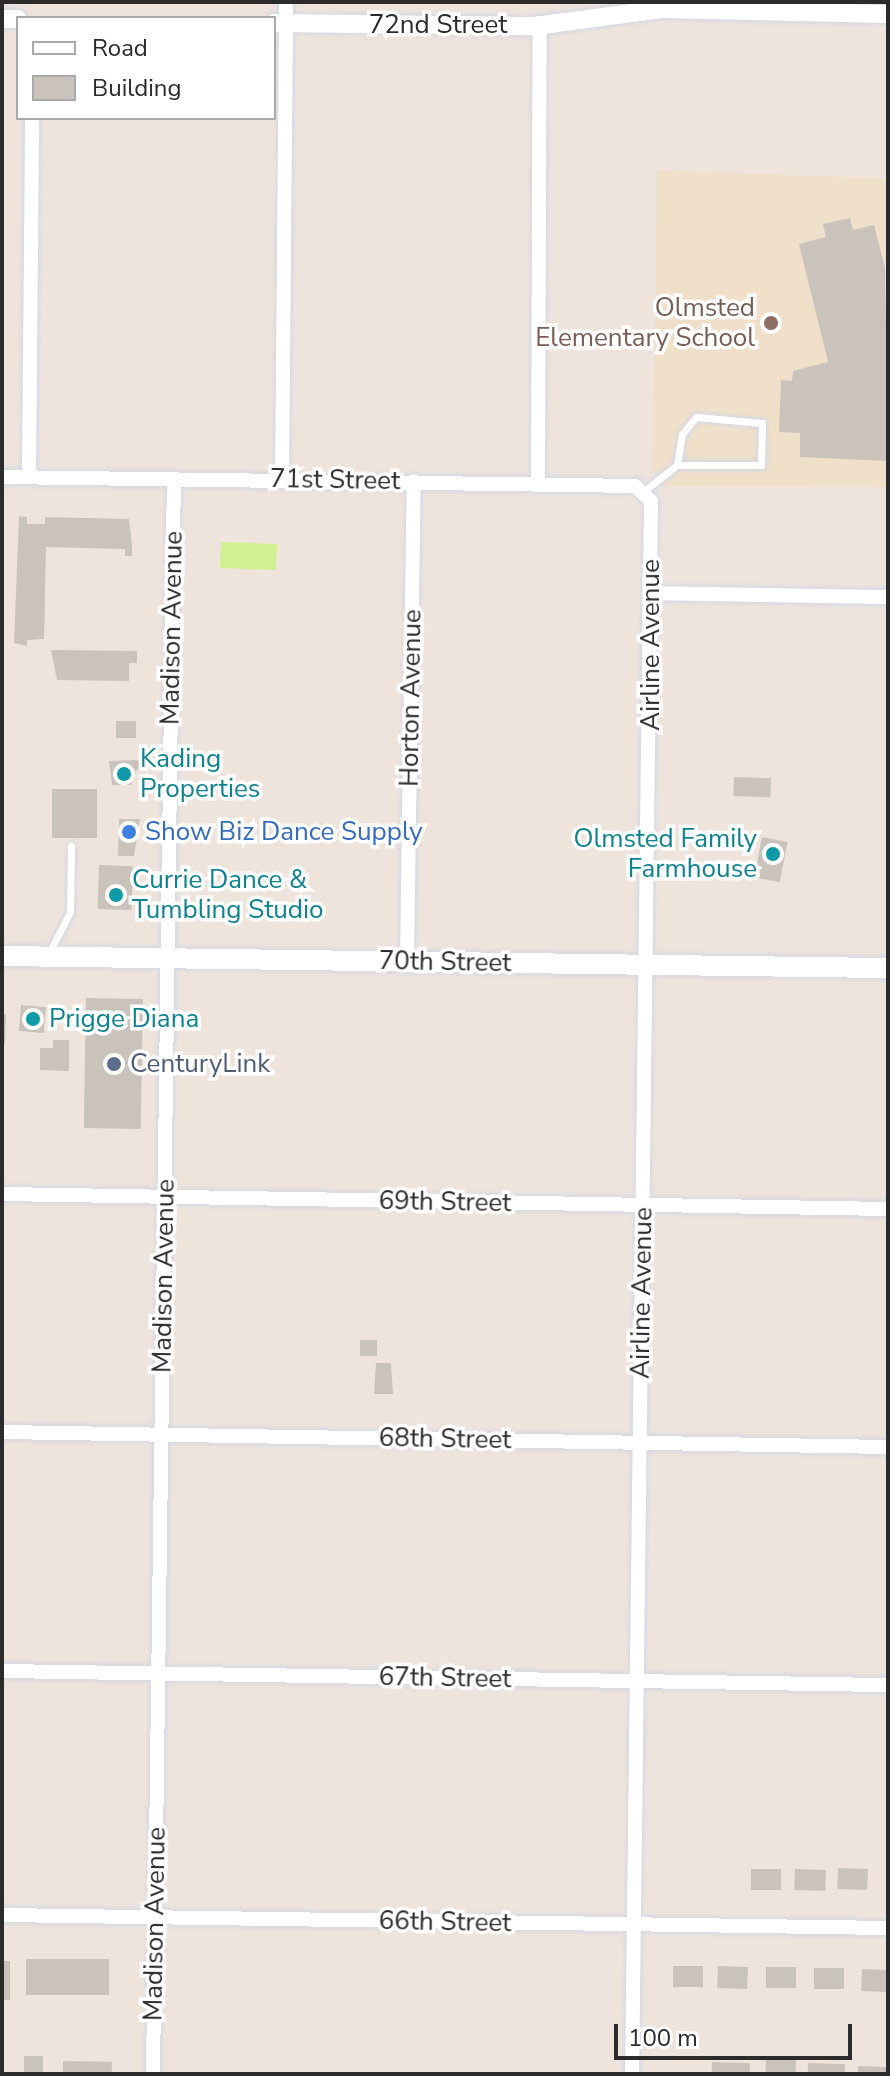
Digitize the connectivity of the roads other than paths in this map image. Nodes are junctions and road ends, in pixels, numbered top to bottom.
1 (286, 2) edge
2 (658, 6) edge
3 (888, 14) edge
4 (540, 23) junction
5 (280, 24) edge
6 (32, 120) edge
7 (677, 465) junction
8 (2, 477) edge
9 (29, 477) junction
10 (174, 479) junction
11 (282, 479) junction
12 (414, 481) junction
13 (538, 484) junction
14 (644, 491) junction
15 (651, 593) junction
16 (888, 597) edge
17 (71, 846) dead end
18 (2, 956) edge
19 (47, 957) junction
20 (168, 959) junction
21 (407, 962) junction
22 (647, 965) junction
23 (888, 968) edge
24 (2, 1194) edge
25 (165, 1197) junction
26 (643, 1205) junction
27 (888, 1209) edge
28 (2, 1432) edge
29 (162, 1435) junction
30 (640, 1443) junction
31 (888, 1447) edge
32 (2, 1671) edge
33 (158, 1673) junction
34 (637, 1681) junction
35 (888, 1685) edge
36 (2, 1915) edge
37 (155, 1917) junction
38 (634, 1924) junction
39 (888, 1928) edge
40 (153, 2074) edge
41 (632, 2074) edge

1 - 5 street
2 - 3 street, 72nd Street
2 - 4 street, 72nd Street
4 - 5 street, 72nd Street
4 - 13 street
5 - 11 street
6 - 9 street
7 - 7 lane
7 - 14 lane
8 - 9 street, 71st Street
9 - 10 street, 71st Street
10 - 11 street, 71st Street
10 - 20 street, Madison Avenue
11 - 12 street, 71st Street
12 - 13 street, 71st Street
12 - 21 street, Horton Avenue
13 - 14 street, 71st Street
14 - 15 street, Airline Avenue
15 - 16 street
15 - 22 street, Airline Avenue
17 - 19 lane
18 - 19 main road, 70th Street
19 - 20 main road, 70th Street
20 - 21 main road, 70th Street
20 - 25 street, Madison Avenue
21 - 22 main road, 70th Street
22 - 23 main road, 70th Street
22 - 26 street, Airline Avenue
24 - 25 street, 69th Street
25 - 26 street, 69th Street
25 - 29 street, Madison Avenue
26 - 27 street, 69th Street
26 - 30 street, Airline Avenue
28 - 29 street, 68th Street
29 - 30 street, 68th Street
29 - 33 street, Madison Avenue
30 - 31 street, 68th Street
30 - 34 street, Airline Avenue
32 - 33 street, 67th Street
33 - 34 street, 67th Street
33 - 37 street, Madison Avenue
34 - 35 street, 67th Street
34 - 38 street, Airline Avenue
36 - 37 street, 66th Street
37 - 38 street, 66th Street
37 - 40 street, Madison Avenue
38 - 39 street, 66th Street
38 - 41 street, Airline Avenue

